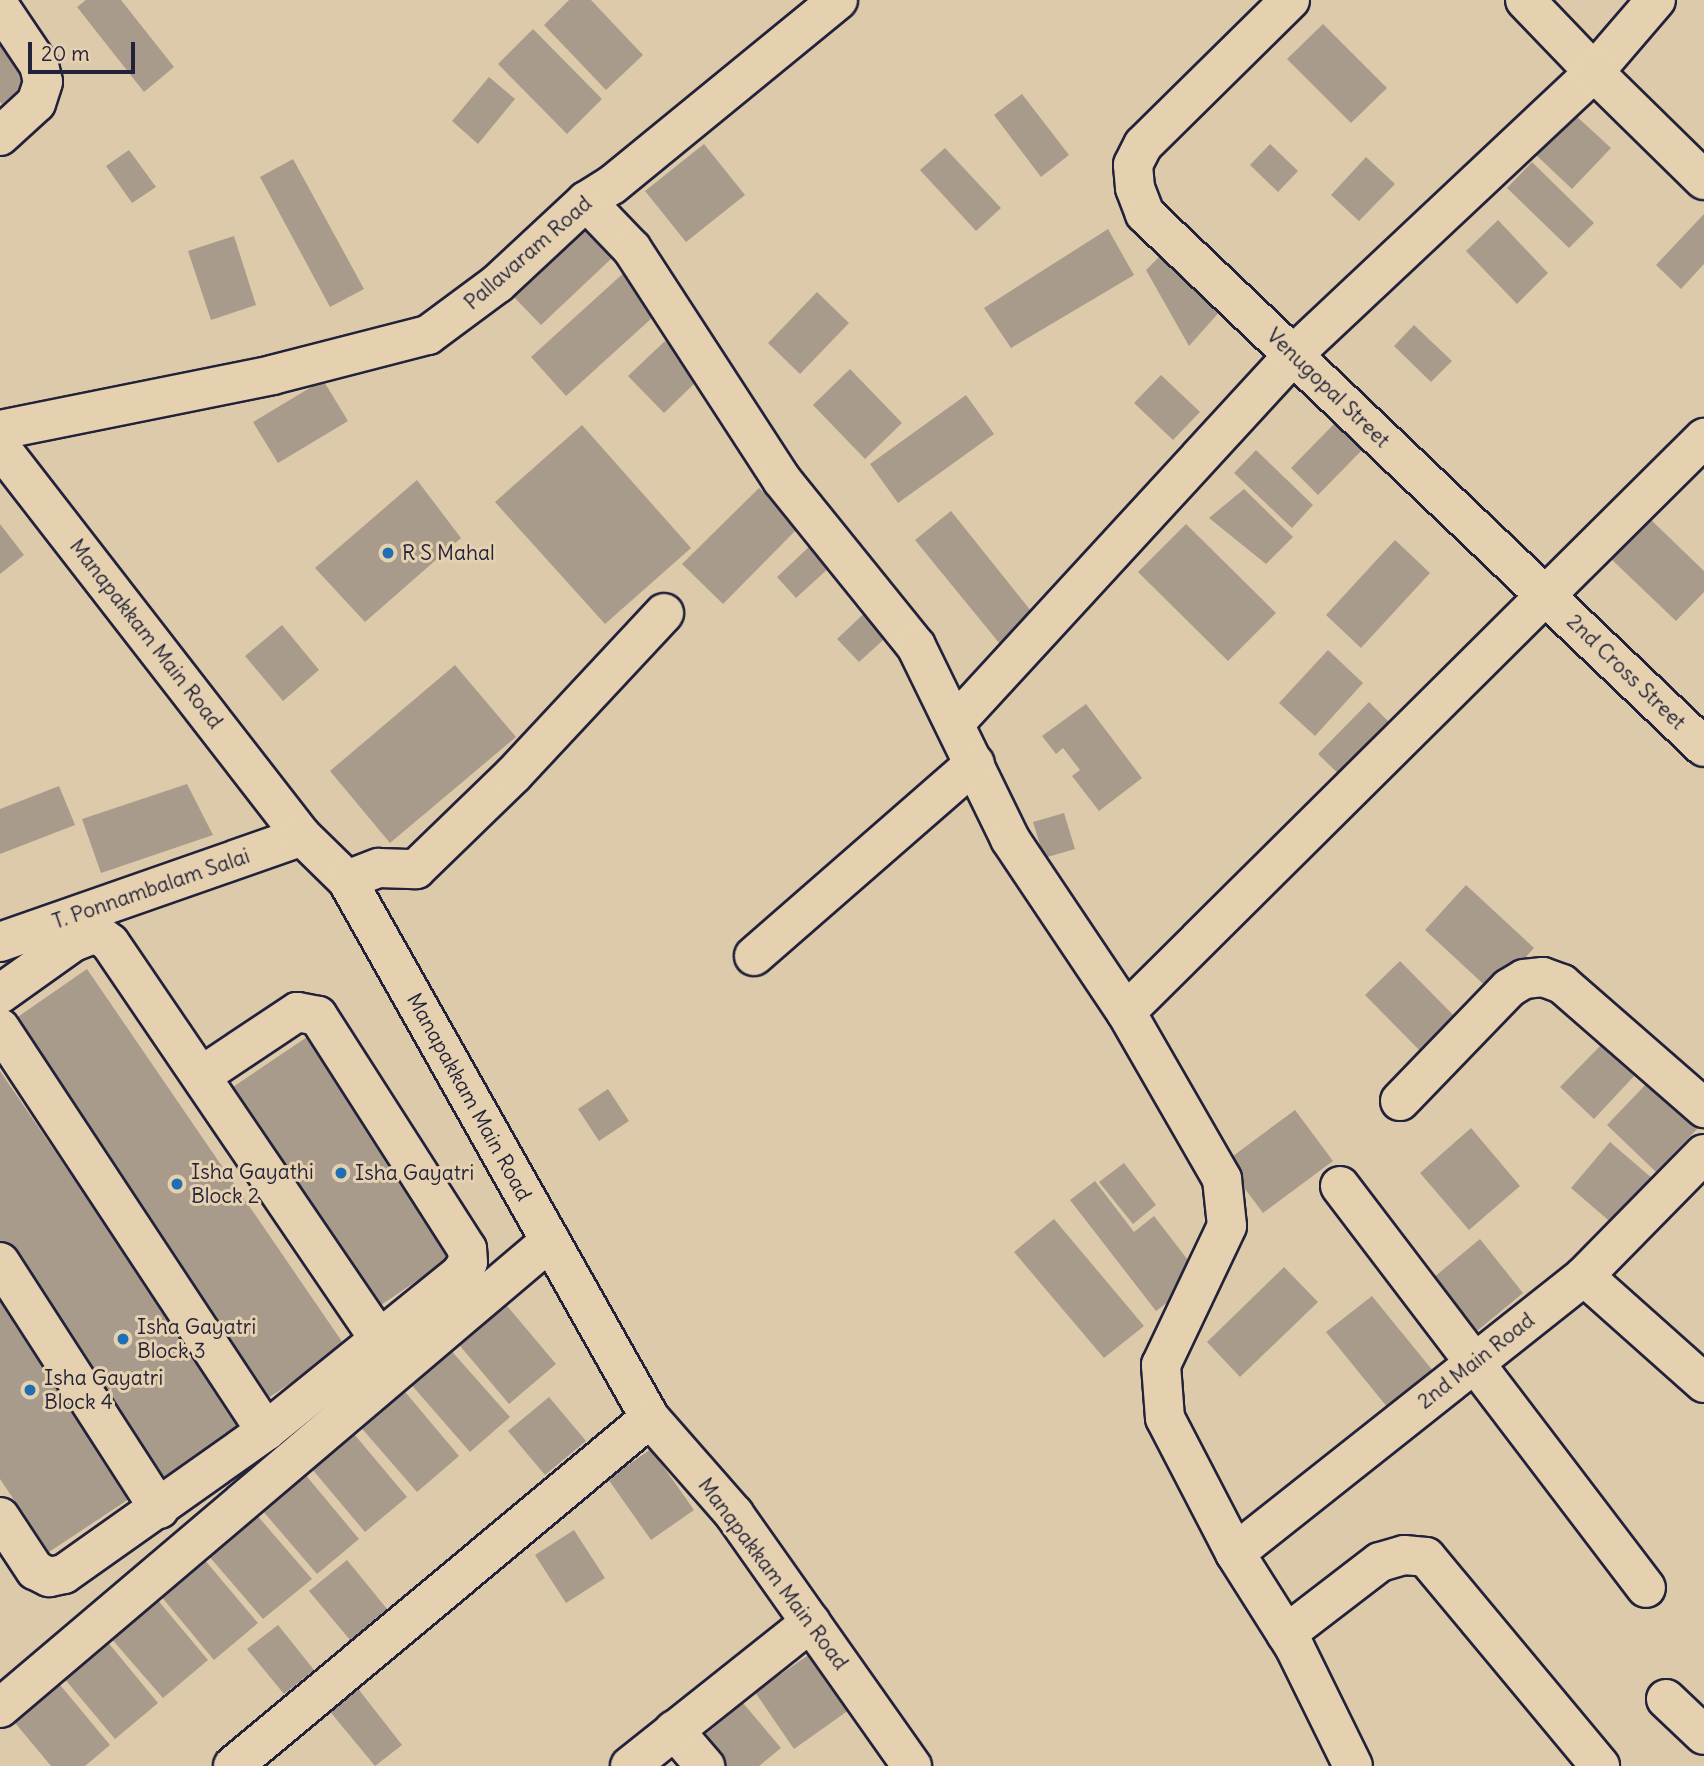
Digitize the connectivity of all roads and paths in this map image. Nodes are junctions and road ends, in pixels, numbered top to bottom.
1 (838, 0) edge
2 (1290, 0) edge
3 (1525, 0) edge
4 (1656, 0) edge
5 (0, 7) edge
6 (1594, 72) junction
7 (0, 136) edge
8 (1704, 180) edge
9 (586, 201) junction
10 (1294, 354) junction
11 (0, 430) edge
12 (1704, 438) edge
13 (0, 447) edge
14 (1548, 597) junction
15 (664, 613) dead end
16 (956, 722) junction
17 (1704, 747) edge
18 (975, 763) junction
19 (302, 836) junction
20 (347, 880) junction
21 (0, 942) edge
22 (754, 956) dead end
23 (0, 994) edge
24 (1126, 1012) junction
25 (0, 1028) edge
26 (201, 1076) junction
27 (1400, 1101) dead end
28 (1704, 1108) edge
29 (1704, 1154) edge
30 (1340, 1186) dead end
31 (550, 1241) junction
32 (0, 1262) edge
33 (1584, 1276) junction
34 (379, 1339) junction
35 (1472, 1363) junction
36 (1704, 1383) edge
37 (650, 1419) junction
38 (267, 1431) junction
39 (159, 1509) junction
40 (0, 1517) edge
41 (1235, 1553) junction
42 (1646, 1588) dead end
43 (811, 1622) junction
44 (1286, 1634) junction
45 (1666, 1699) dead end
46 (0, 1708) edge
47 (674, 1730) junction
48 (1704, 1735) edge
49 (233, 1766) edge
50 (630, 1766) edge
51 (705, 1766) edge
52 (912, 1766) edge
53 (1353, 1766) edge
54 (1600, 1766) edge

1 - 9 street, Pallavaram Road
2 - 10 street, Venugopal Street
3 - 6 street
4 - 6 street
5 - 7 street
6 - 8 street
6 - 10 street
9 - 11 street, Pallavaram Road
9 - 16 street
10 - 14 street, Venugopal Street
10 - 16 street
12 - 14 street
13 - 19 street, Manapakkam Main Road
14 - 17 street, 2nd Cross Street
14 - 24 street
15 - 20 street
16 - 18 street
18 - 22 street
18 - 24 street
19 - 20 street, Manapakkam Main Road
19 - 21 street, T. Ponnambalam Salai
20 - 31 street, Manapakkam Main Road
23 - 26 street
24 - 41 street
25 - 38 street
26 - 34 street
26 - 34 street
27 - 28 street
29 - 33 street, 2nd Main Road
30 - 35 street
31 - 37 street, Manapakkam Main Road
31 - 46 street
32 - 39 street
33 - 35 street, 2nd Main Road
33 - 36 street
34 - 38 street
35 - 41 street, 2nd Main Road
35 - 42 street
37 - 43 street, Manapakkam Main Road
37 - 49 street
38 - 39 street
39 - 40 street
41 - 44 street
43 - 47 street
43 - 52 street, Manapakkam Main Road
44 - 53 street
44 - 54 street
45 - 48 street
47 - 50 street
47 - 51 street

